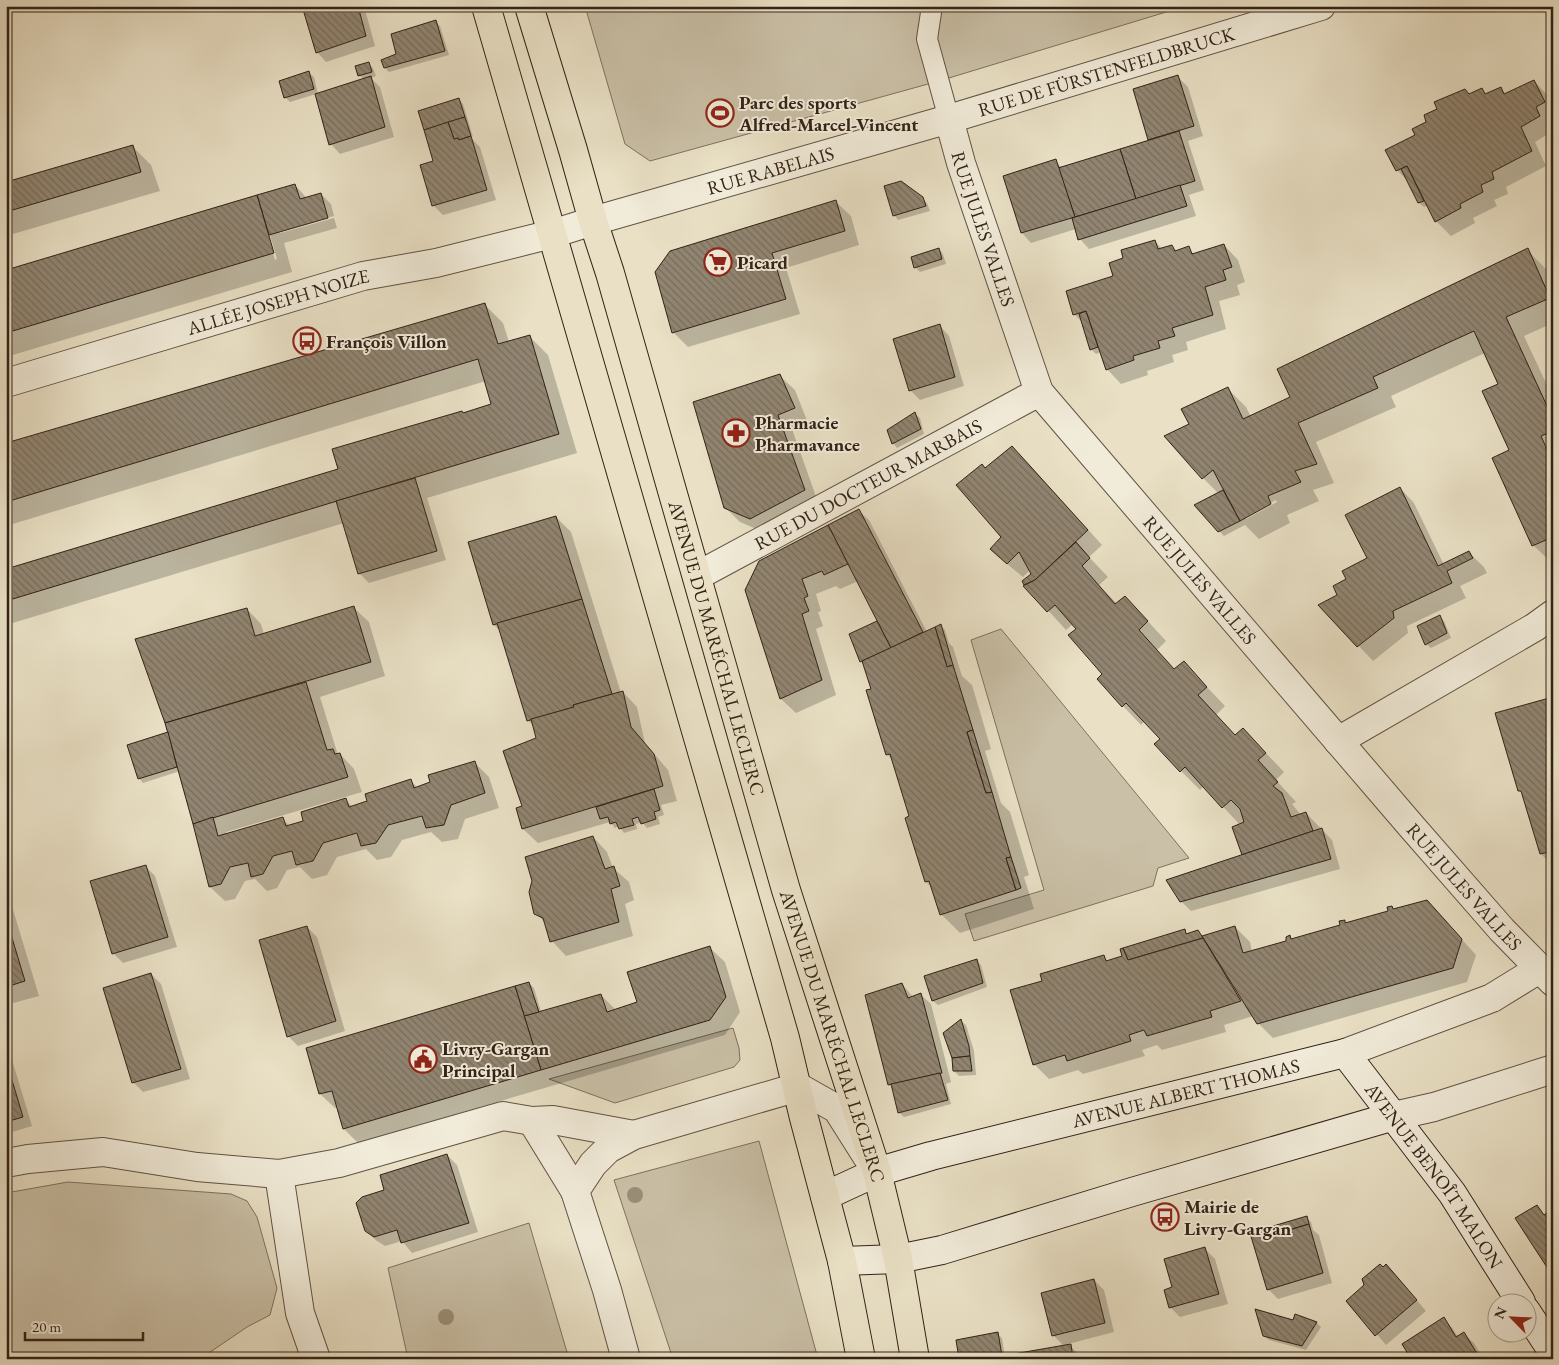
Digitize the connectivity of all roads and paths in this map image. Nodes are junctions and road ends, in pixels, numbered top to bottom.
1 (486, 6) edge
2 (529, 6) edge
3 (932, 6) edge
4 (1320, 6) edge
5 (948, 119) junction
6 (593, 221) junction
7 (552, 234) junction
8 (6, 383) edge
9 (1038, 392) junction
10 (697, 576) junction
11 (1553, 614) edge
12 (1338, 741) junction
13 (1546, 976) edge
14 (1345, 1052) junction
15 (1553, 1069) edge
16 (798, 1087) junction
17 (1394, 1116) junction
18 (532, 1121) junction
19 (634, 1135) junction
20 (6, 1163) edge
21 (877, 1172) junction
22 (278, 1174) junction
23 (575, 1191) junction
24 (825, 1196) junction
25 (898, 1259) junction
26 (842, 1261) junction
27 (1515, 1292) edge
28 (1536, 1326) edge
29 (1553, 1352) edge
30 (912, 1356) edge
31 (316, 1359) edge
32 (626, 1359) edge
33 (861, 1359) edge

1 - 7 main road
2 - 6 main road, AVENUE DU MARÉCHAL LECLERC
3 - 5 lane
4 - 5 street, RUE DE FÜRSTENFELDBRUCK
5 - 6 street, RUE RABELAIS
5 - 9 street, RUE JULES VALLES
6 - 7 street
6 - 10 main road, AVENUE DU MARÉCHAL LECLERC
7 - 8 street, ALLÉE JOSEPH NOIZE
7 - 16 main road
9 - 10 street, RUE DU DOCTEUR MARBAIS
9 - 12 street, RUE JULES VALLES
10 - 21 main road, AVENUE DU MARÉCHAL LECLERC
11 - 12 street
12 - 13 street, RUE JULES VALLES
13 - 14 street, AVENUE ALBERT THOMAS
14 - 17 street, AVENUE BENOÎT MALON
14 - 21 street, AVENUE ALBERT THOMAS
15 - 17 street
16 - 19 street
16 - 21 street, AVENUE DU MARÉCHAL LECLERC
16 - 24 main road
17 - 25 street
17 - 27 street, AVENUE BENOÎT MALON
18 - 19 street
18 - 22 street
18 - 23 street
19 - 23 street
20 - 22 street
21 - 24 street, AVENUE ALBERT THOMAS
21 - 25 main road
22 - 31 street
23 - 32 street
24 - 26 main road
25 - 26 street
25 - 30 main road
26 - 33 main road
28 - 29 street

